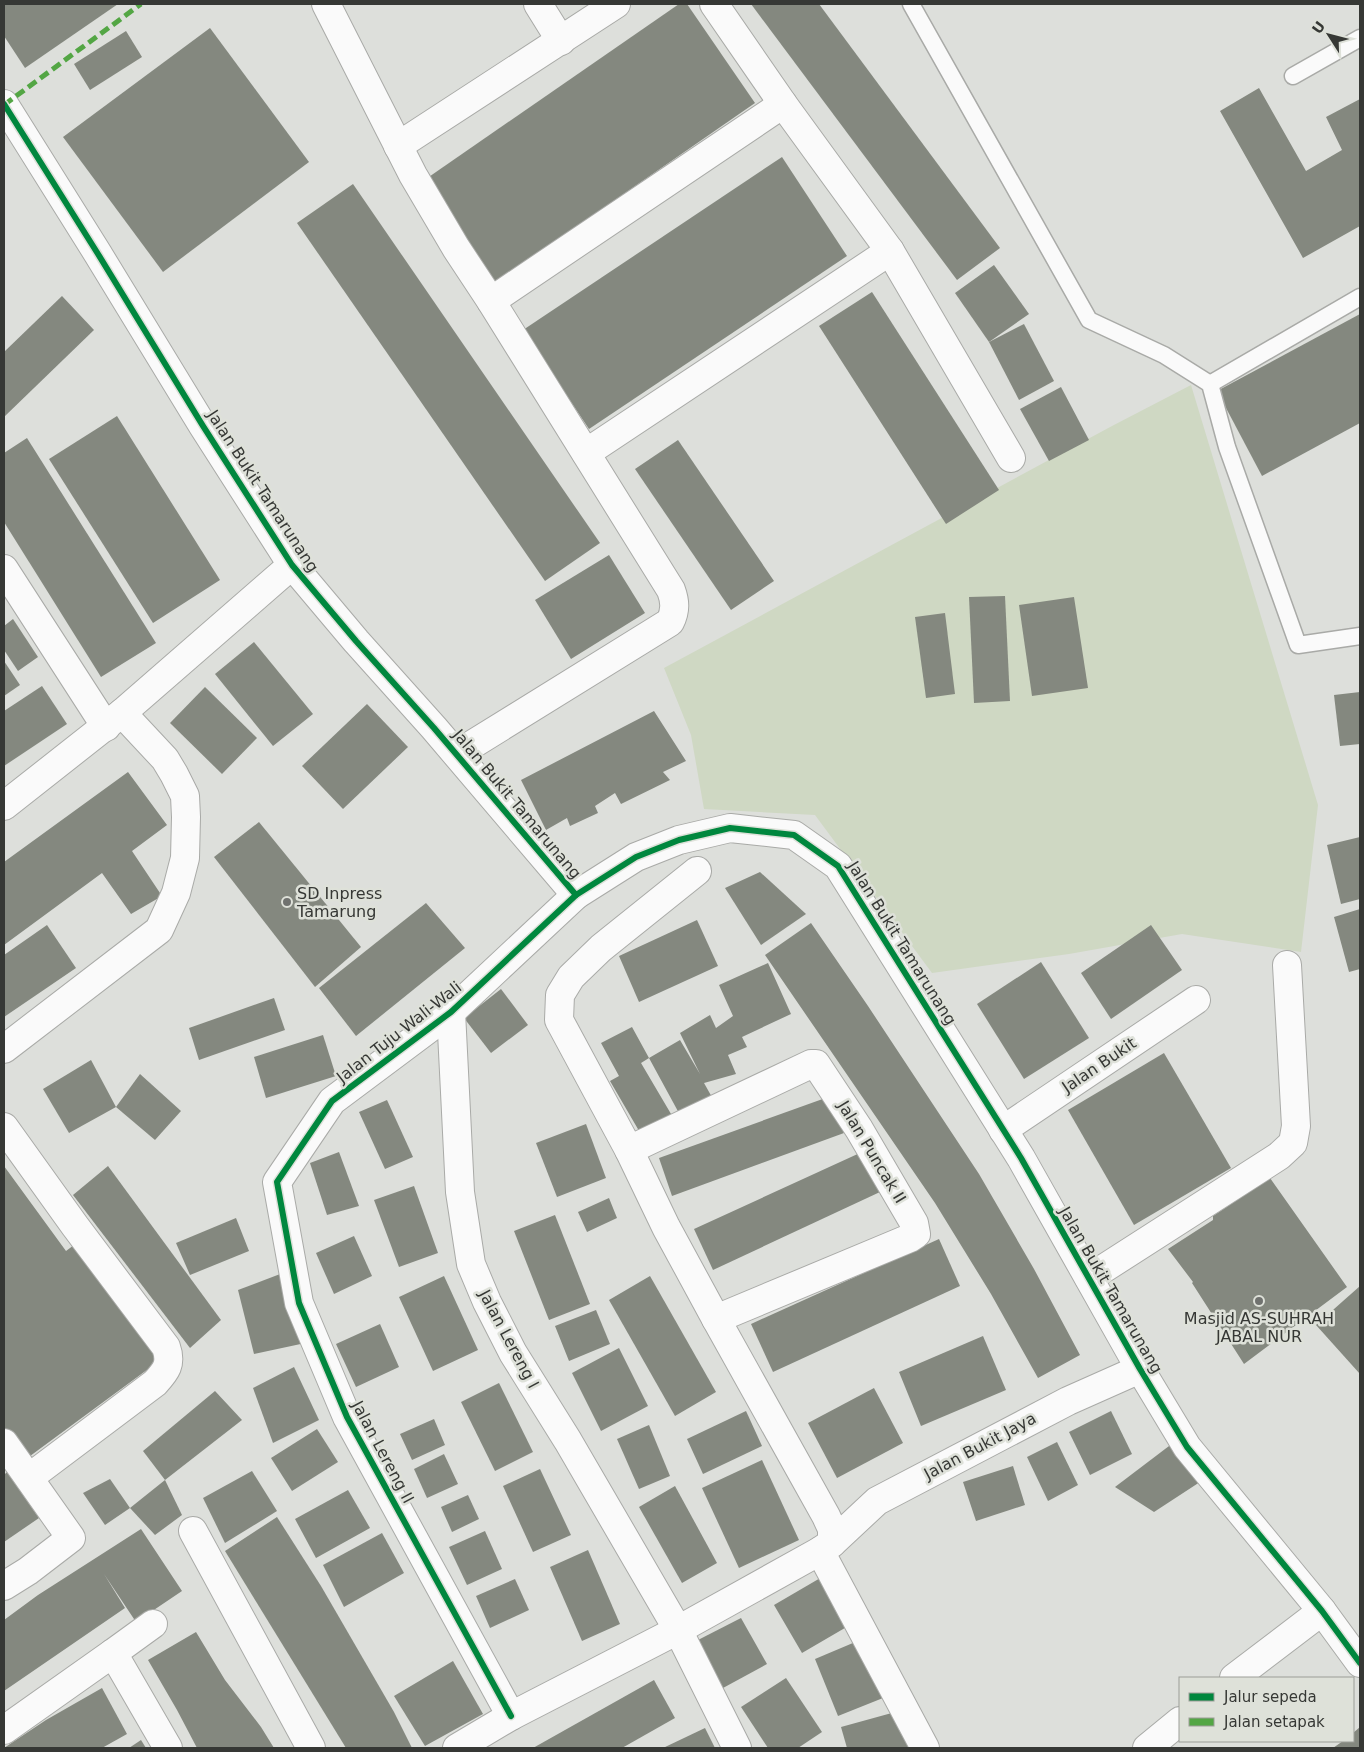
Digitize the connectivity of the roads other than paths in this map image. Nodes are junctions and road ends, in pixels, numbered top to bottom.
1 (326, 4) edge
2 (538, 4) edge
3 (616, 4) edge
4 (714, 4) edge
5 (911, 4) edge
6 (1360, 38) edge
7 (561, 41) junction
8 (1293, 76) dead end
9 (4, 104) edge
10 (783, 104) junction
11 (398, 146) junction
12 (890, 251) junction
13 (1360, 297) edge
14 (492, 301) junction
15 (1210, 384) junction
16 (586, 453) junction
17 (1011, 458) dead end
18 (292, 565) junction
19 (4, 569) edge
20 (1360, 636) edge
21 (114, 720) junction
22 (457, 754) junction
23 (4, 806) edge
24 (697, 871) dead end
25 (576, 895) junction
26 (1287, 965) dead end
27 (1196, 1000) dead end
28 (450, 1012) junction
29 (4, 1049) edge
30 (4, 1127) edge
31 (1003, 1130) junction
32 (629, 1150) junction
33 (277, 1182) joint
34 (1089, 1278) junction
35 (716, 1319) junction
36 (1140, 1369) junction
37 (4, 1442) edge
38 (30, 1477) junction
39 (193, 1531) dead end
40 (826, 1547) junction
41 (4, 1586) edge
42 (1322, 1611) junction
43 (152, 1624) dead end
44 (678, 1630) junction
45 (114, 1653) junction
46 (1360, 1663) edge
47 (1235, 1677) edge
48 (511, 1716) junction
49 (1179, 1722) edge
50 (4, 1730) edge
51 (168, 1748) edge
52 (311, 1748) edge
53 (457, 1748) edge
54 (737, 1748) edge
55 (926, 1748) edge
56 (1147, 1748) edge

1 - 11 street
2 - 7 street
3 - 7 street
4 - 10 street
5 - 15 lane
6 - 8 lane
7 - 11 street
9 - 18 street, Jalan Bukit Tamarunang
10 - 12 street
10 - 14 street
11 - 14 street
12 - 16 street
12 - 17 street
13 - 15 lane
14 - 16 street
15 - 20 lane
16 - 22 street
18 - 21 street
18 - 22 street, Jalan Bukit Tamarunang
19 - 21 street
21 - 23 street
21 - 29 street
22 - 25 street, Jalan Bukit Tamarunang
24 - 32 street
25 - 28 street, Jalan Tuju Wali-Wali
25 - 31 street, Jalan Bukit Tamarunang
26 - 34 street
27 - 31 street, Jalan Bukit
28 - 33 street, Jalan Tuju Wali-Wali
28 - 44 street, Jalan Lereng I
30 - 38 street
31 - 34 street, Jalan Bukit Tamarunang
32 - 35 street
32 - 35 street, Jalan Puncak II
33 - 48 street, Jalan Lereng II
34 - 36 street, Jalan Bukit Tamarunang
35 - 40 street
36 - 40 street, Jalan Bukit Jaya
36 - 42 street, Jalan Bukit Tamarunang
37 - 38 street
38 - 41 street
39 - 52 street
40 - 44 street, Jalan Bukit Jaya
40 - 55 street
42 - 46 street, Jalan Bukit Tamarunang
42 - 47 street
43 - 45 street
44 - 48 street, Jalan Bukit Jaya
44 - 54 street, Jalan Lereng I
45 - 50 street
45 - 51 street
48 - 53 street, Jalan Bukit Jaya
49 - 56 street

